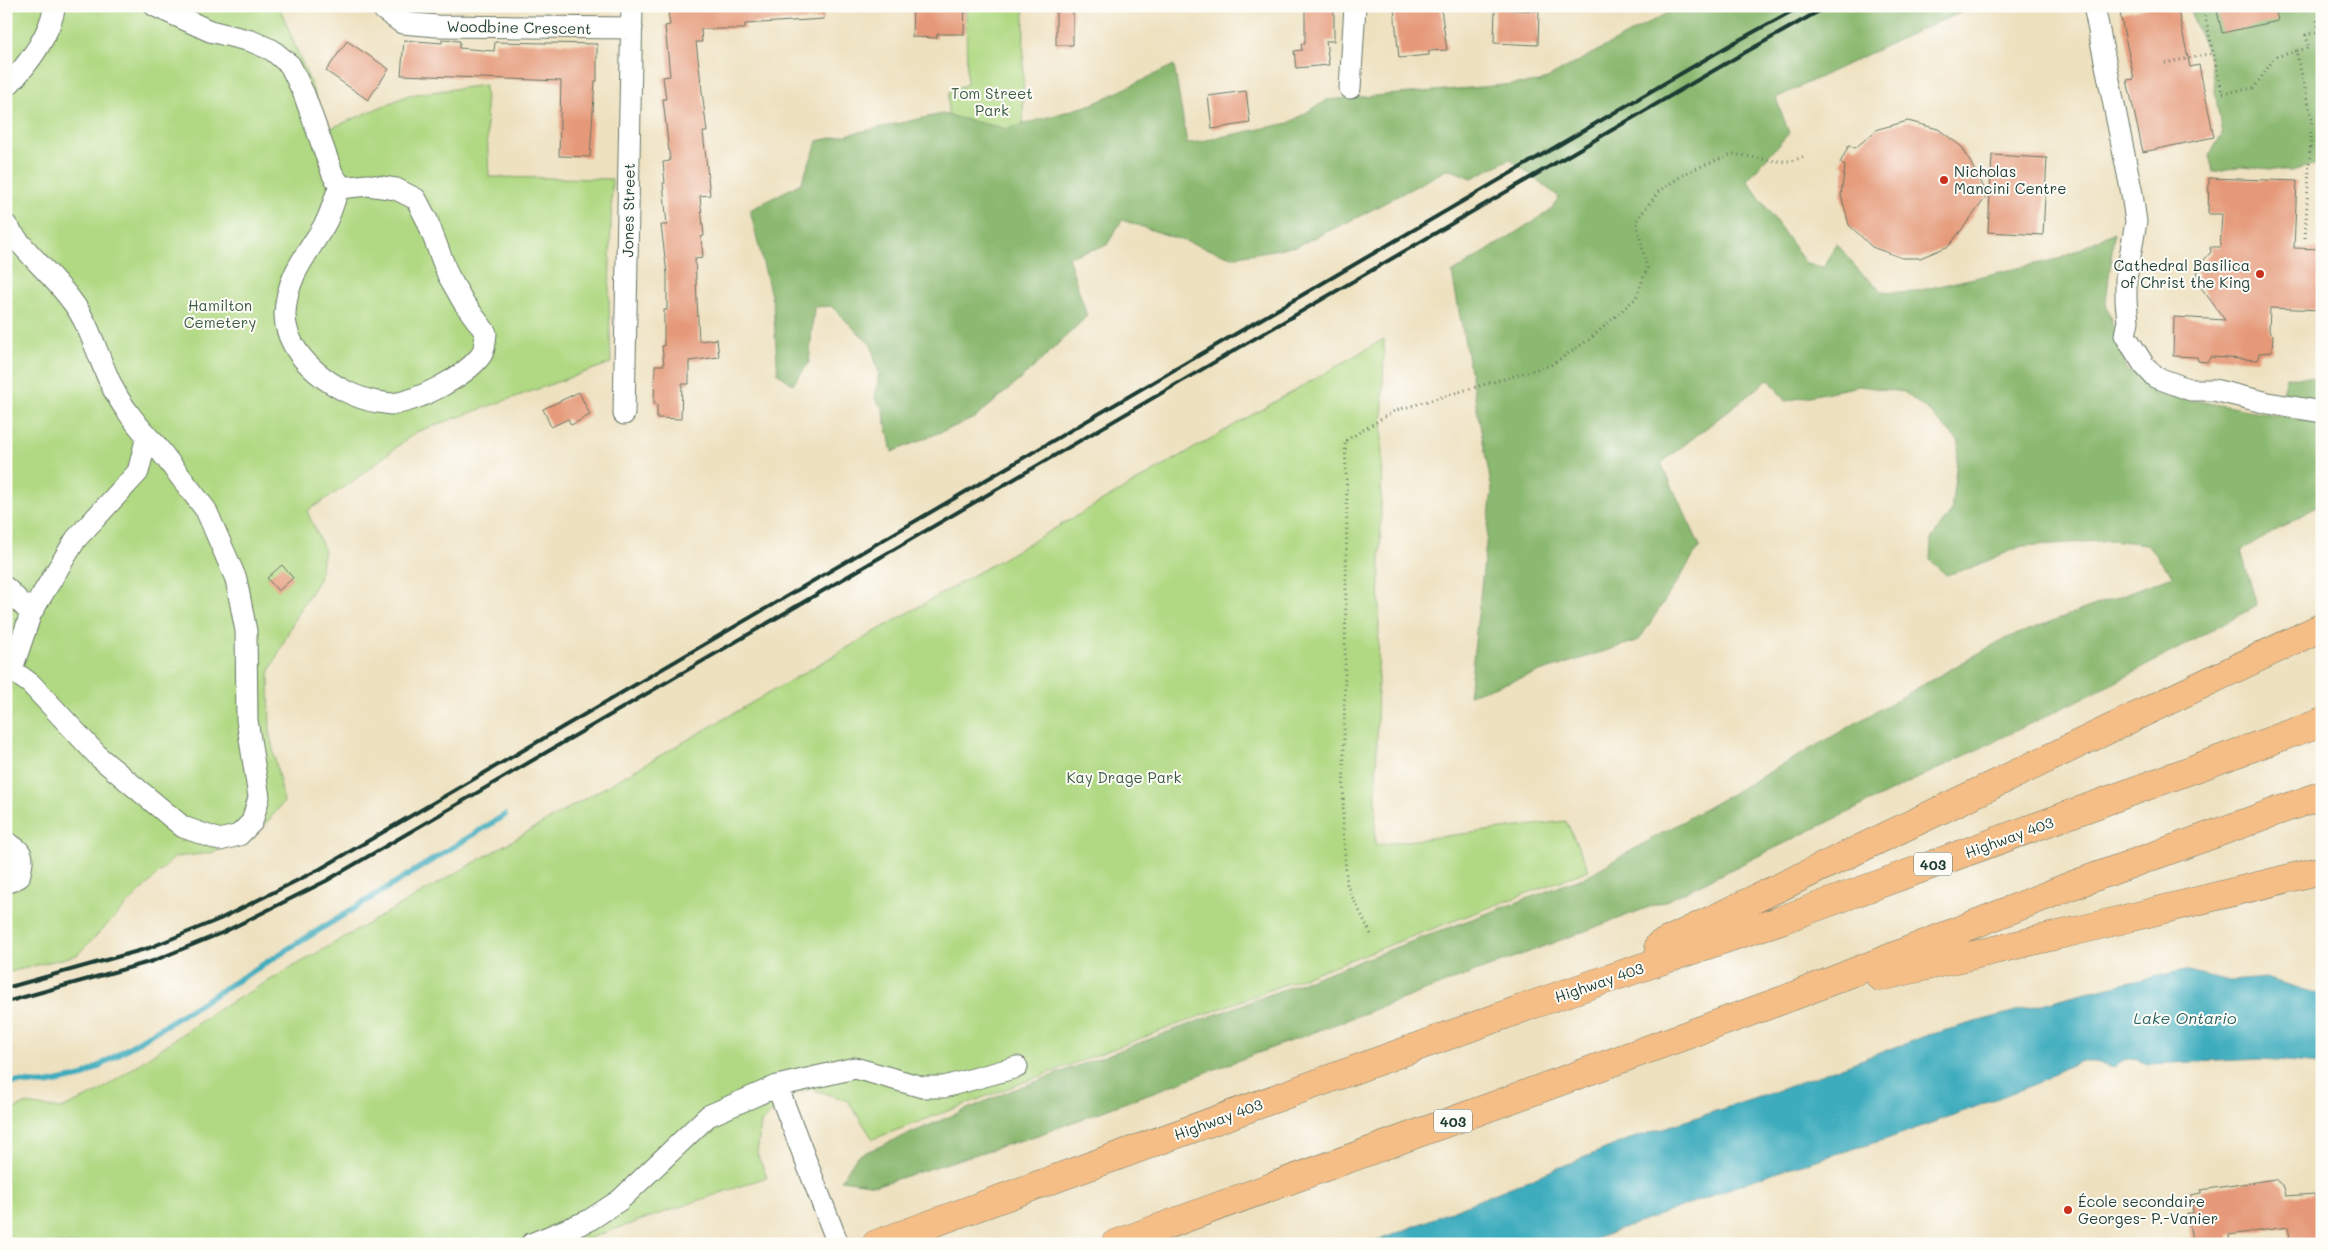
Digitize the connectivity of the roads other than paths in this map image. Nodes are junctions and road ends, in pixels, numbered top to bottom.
1 (55, 6) edge
2 (155, 6) edge
3 (383, 6) edge
4 (632, 6) edge
5 (1355, 6) edge
6 (2094, 8) edge
7 (632, 28) junction
8 (6, 87) edge
9 (1350, 88) dead end
10 (341, 186) junction
11 (6, 225) edge
12 (2322, 412) edge
13 (624, 414) dead end
14 (147, 436) junction
15 (6, 588) edge
16 (31, 613) junction
17 (2322, 627) edge
18 (9, 668) edge
19 (2322, 722) edge
20 (2322, 795) edge
21 (6, 842) edge
22 (2322, 870) edge
23 (6, 883) edge
24 (1791, 997) junction
25 (1543, 1001) junction
26 (1018, 1066) dead end
27 (777, 1086) junction
28 (877, 1243) edge
29 (531, 1244) edge
30 (838, 1244) edge
31 (1115, 1244) edge

1 - 8 street
2 - 10 street
3 - 7 street, Woodbine Crescent
4 - 7 street, Jones Street
5 - 9 street
6 - 12 street
7 - 13 street, Jones Street
10 - 10 street
11 - 14 street
14 - 16 street
14 - 18 street
15 - 16 street
16 - 18 street
17 - 25 highway
19 - 25 highway, Highway 403 / 403
20 - 24 highway, 403
21 - 23 street
22 - 24 highway
24 - 31 highway, 403
25 - 28 highway, Highway 403 / 403
26 - 27 street
27 - 29 street
27 - 30 street

